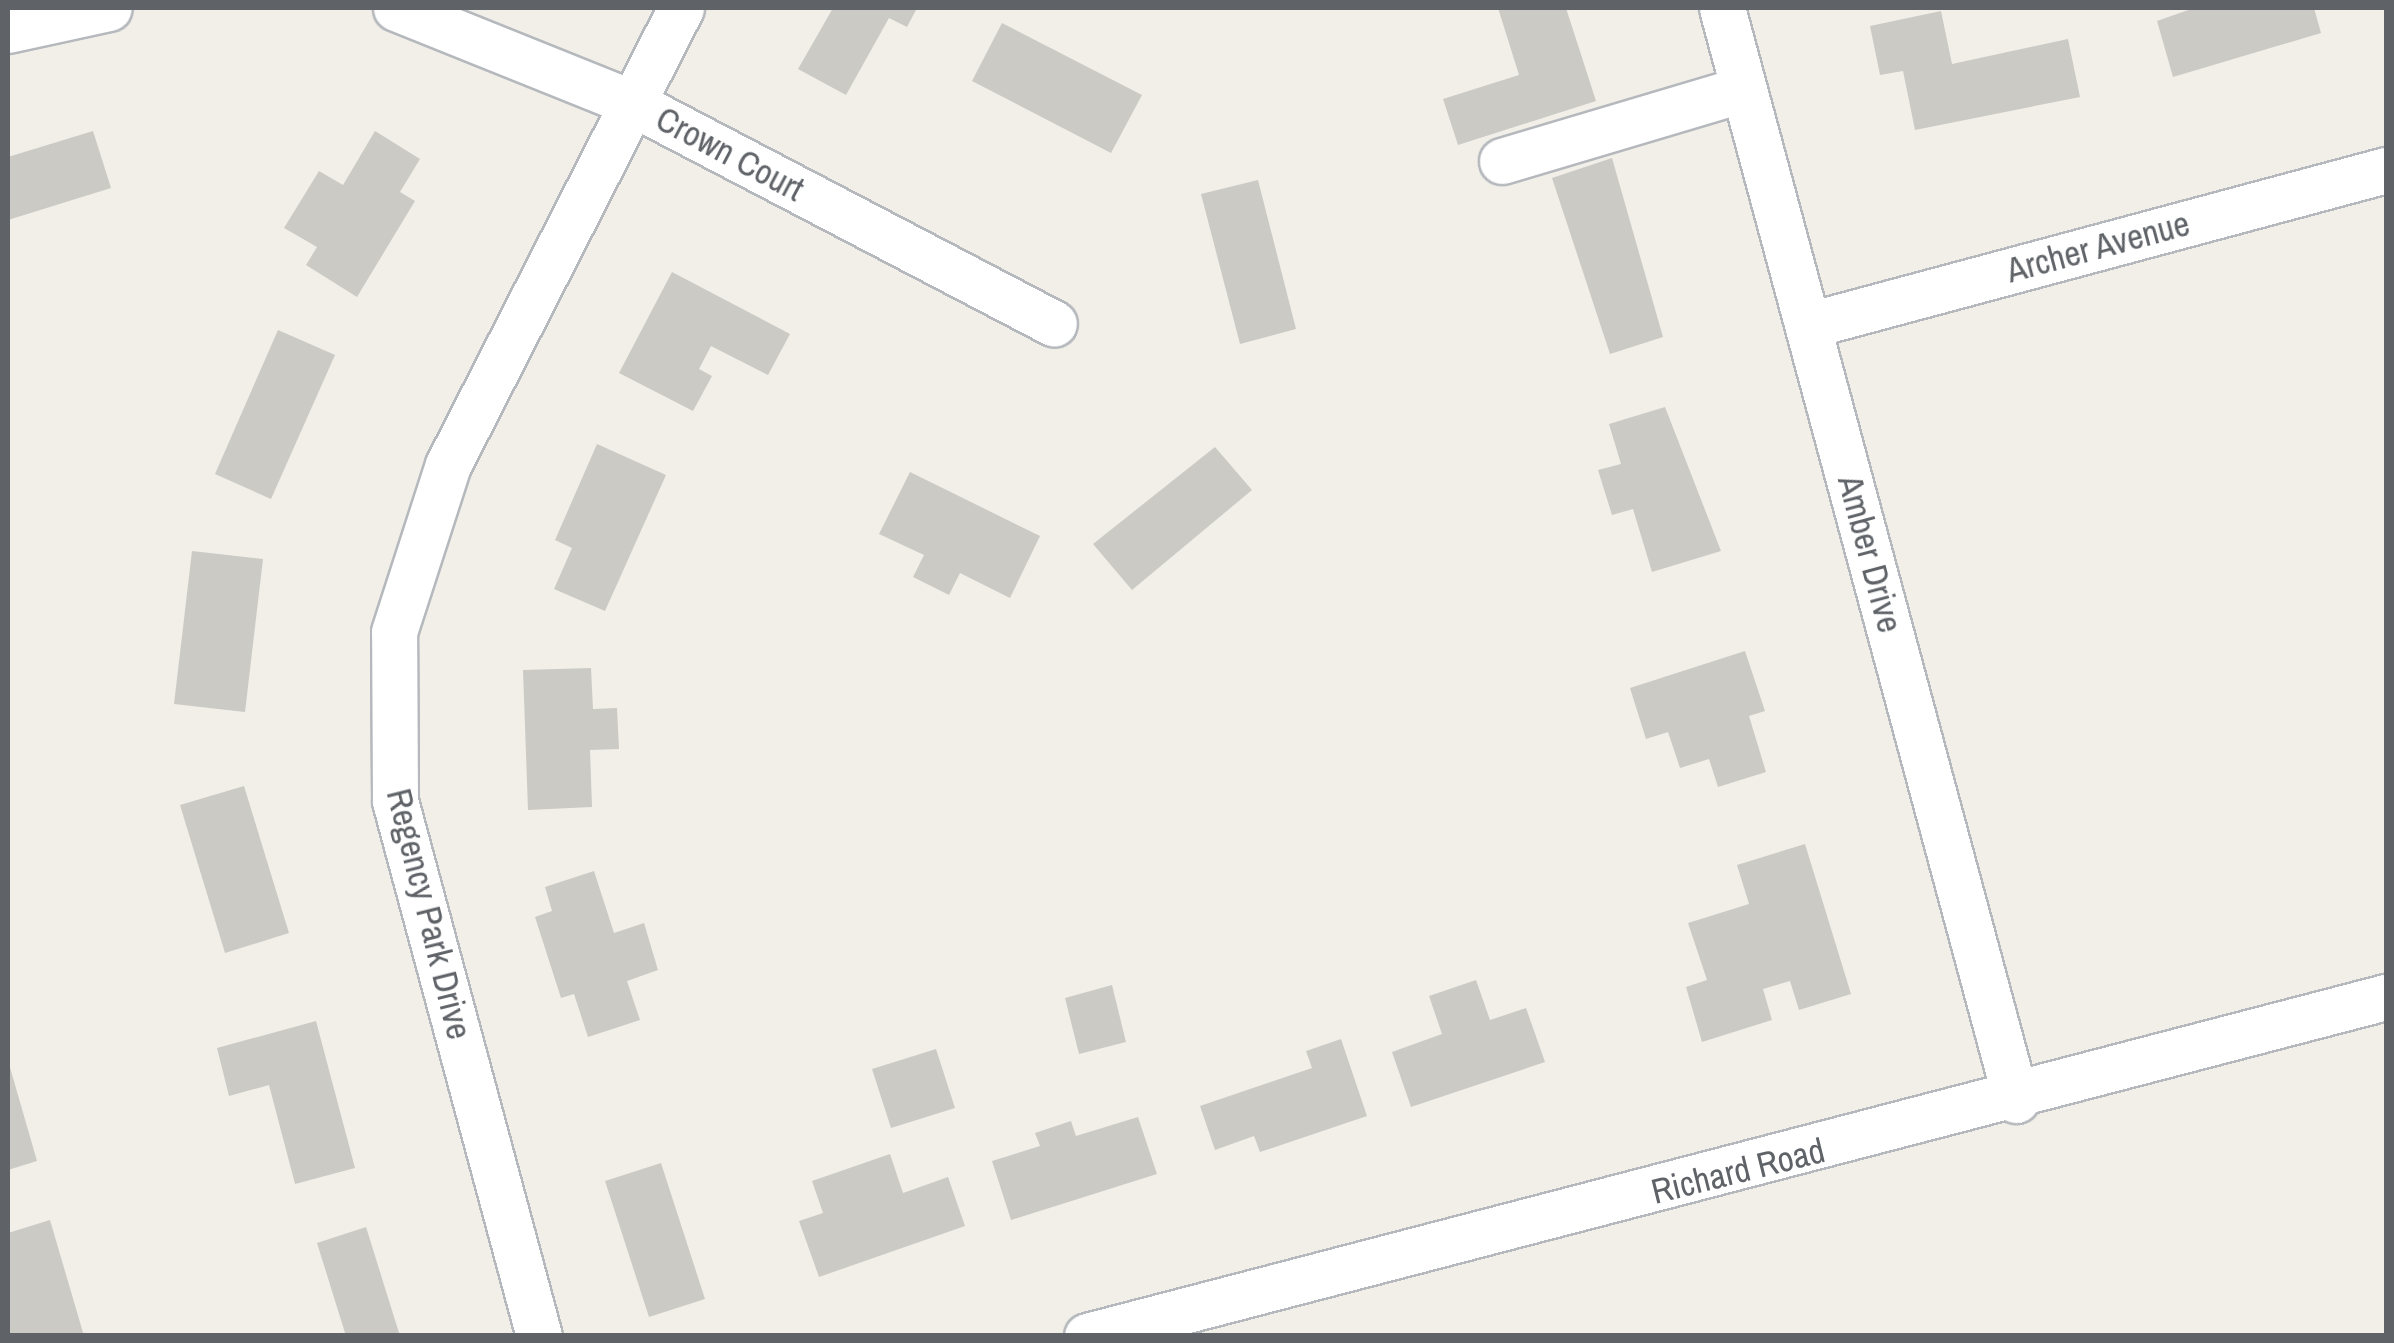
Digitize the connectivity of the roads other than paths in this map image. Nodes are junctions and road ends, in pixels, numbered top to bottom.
1 (109, 8) edge
2 (396, 8) edge
3 (681, 8) edge
4 (1722, 8) edge
5 (8, 30) edge
6 (1744, 89) junction
7 (632, 102) junction
8 (1502, 161) dead end
9 (2386, 170) edge
10 (1054, 324) dead end
11 (1808, 325) junction
12 (2386, 997) edge
13 (2016, 1100) junction
14 (539, 1336) edge
15 (1086, 1336) edge

1 - 5 street
2 - 7 street, Crown Court
3 - 7 street, Regency Park Drive
4 - 6 street, Amber Drive
6 - 8 street
6 - 11 street, Amber Drive
7 - 10 street, Crown Court
7 - 14 street, Regency Park Drive
9 - 11 street, Archer Avenue
11 - 13 street, Amber Drive
12 - 13 street, Richard Road
13 - 15 street, Richard Road

